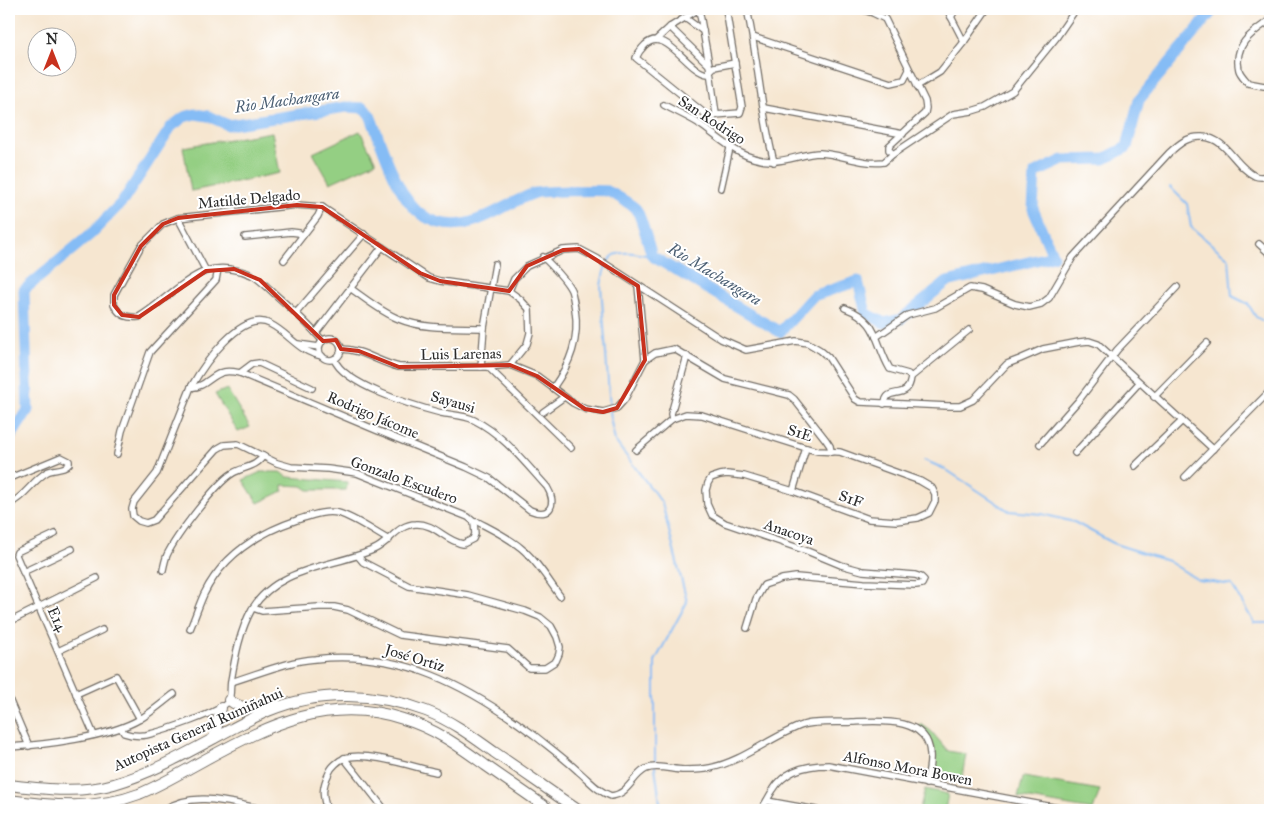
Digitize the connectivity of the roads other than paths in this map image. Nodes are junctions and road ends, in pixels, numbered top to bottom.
1 (699, 9) edge
2 (726, 9) edge
3 (748, 9) edge
4 (861, 9) edge
5 (947, 9) edge
6 (956, 9) edge
7 (988, 9) edge
8 (1076, 9) edge
9 (873, 11) edge
10 (951, 17) junction
11 (685, 18) junction
12 (1270, 20) edge
13 (670, 27) junction
14 (703, 31) junction
15 (753, 37) junction
16 (657, 40) junction
17 (964, 42) junction
18 (735, 63) junction
19 (709, 68) junction
20 (908, 70) junction
21 (1270, 85) edge
22 (917, 86) junction
23 (664, 104) dead end
24 (764, 108) junction
25 (716, 116) junction
26 (903, 134) junction
27 (730, 148) junction
28 (893, 154) junction
29 (774, 162) junction
30 (1270, 176) edge
31 (721, 188) dead end
32 (322, 207) junction
33 (178, 218) junction
34 (364, 234) junction
35 (302, 236) junction
36 (245, 237) dead end
37 (1259, 244) dead end
38 (382, 247) junction
39 (1270, 254) edge
40 (544, 257) junction
41 (284, 260) dead end
42 (495, 264) dead end
43 (218, 269) junction
44 (206, 271) junction
45 (638, 286) junction
46 (1177, 287) dead end
47 (350, 288) junction
48 (492, 289) junction
49 (509, 291) junction
50 (845, 308) dead end
51 (296, 313) junction
52 (484, 328) junction
53 (969, 330) dead end
54 (316, 333) junction
55 (876, 337) junction
56 (322, 341) junction
57 (1207, 342) dead end
58 (296, 344) junction
59 (319, 347) junction
60 (341, 349) junction
61 (322, 356) junction
62 (686, 356) junction
63 (1112, 357) junction
64 (334, 359) junction
65 (646, 360) junction
66 (510, 366) junction
67 (481, 367) junction
68 (488, 367) junction
69 (240, 373) junction
70 (911, 377) junction
71 (1139, 383) junction
72 (191, 387) junction
73 (312, 388) dead end
74 (553, 388) junction
75 (1270, 391) edge
76 (564, 397) junction
77 (1154, 397) junction
78 (884, 404) junction
79 (543, 412) dead end
80 (672, 419) junction
81 (1182, 421) junction
82 (1040, 444) dead end
83 (571, 448) dead end
84 (806, 448) junction
85 (1213, 449) junction
86 (636, 450) dead end
87 (831, 452) junction
88 (1076, 453) dead end
89 (117, 454) dead end
90 (263, 456) junction
91 (1135, 466) dead end
92 (727, 474) joint
93 (9, 477) edge
94 (1185, 477) dead end
95 (920, 481) joint
96 (793, 491) junction
97 (9, 504) edge
98 (538, 514) joint
99 (474, 522) junction
100 (55, 534) dead end
101 (389, 540) junction
102 (72, 549) dead end
103 (358, 556) junction
104 (163, 570) dead end
105 (23, 572) junction
106 (97, 578) dead end
107 (560, 596) dead end
108 (38, 608) junction
109 (253, 608) junction
110 (9, 622) edge
111 (747, 628) dead end
112 (190, 629) dead end
113 (102, 630) dead end
114 (58, 652) junction
115 (231, 682) junction
116 (76, 694) junction
117 (174, 694) dead end
118 (332, 696) junction
119 (9, 699) edge
120 (229, 700) junction
121 (221, 708) junction
122 (140, 719) junction
123 (121, 728) junction
124 (94, 735) junction
125 (214, 738) junction
126 (29, 746) junction
127 (9, 747) edge
128 (344, 758) junction
129 (436, 772) dead end
130 (9, 784) edge
131 (926, 784) junction
132 (9, 800) edge
133 (767, 801) junction
134 (164, 810) edge
135 (267, 810) edge
136 (327, 810) edge
137 (385, 810) edge
138 (410, 810) edge
139 (427, 810) edge
140 (550, 810) edge
141 (578, 810) edge
142 (760, 810) edge
143 (816, 810) edge
144 (1069, 810) edge

1 - 11 street
1 - 14 street
2 - 18 street
3 - 15 street
4 - 9 street
5 - 10 street
6 - 10 street
7 - 17 street
8 - 28 street, San Rodrigo
9 - 20 street
10 - 17 street
11 - 13 street
11 - 14 street
12 - 21 street
13 - 16 street
13 - 19 street
14 - 19 street
15 - 20 street
15 - 24 street
16 - 19 street
16 - 25 street
17 - 22 street
18 - 19 street
18 - 25 street
19 - 25 street
20 - 22 street
22 - 26 street
23 - 27 street, San Rodrigo
24 - 26 street
24 - 29 street
26 - 28 street
27 - 29 street, San Rodrigo
27 - 31 street
28 - 29 street, San Rodrigo
30 - 55 street
32 - 33 street, Matilde Delgado
32 - 34 street, Matilde Delgado
32 - 35 street
33 - 44 street
33 - 44 street, Matilde Delgado
34 - 38 street, Matilde Delgado
34 - 51 street
35 - 36 street
35 - 41 street
37 - 39 street
38 - 47 street
38 - 48 street, Matilde Delgado
40 - 45 street
40 - 49 street
40 - 74 street
42 - 48 street
43 - 44 street, Matilde Delgado
43 - 51 street
43 - 89 street
45 - 65 street
45 - 78 street
46 - 63 street
47 - 52 street
47 - 54 street
48 - 49 street, Matilde Delgado
48 - 52 street
49 - 66 street
50 - 55 street
51 - 54 street
52 - 67 street
53 - 70 street
54 - 56 street
55 - 70 street
56 - 59 street
56 - 60 street
57 - 77 street
58 - 59 street, Gonzalo Escudero
58 - 61 street, Gonzalo Escudero
58 - 72 street, Gonzalo Escudero
59 - 61 street
60 - 64 street
60 - 67 street, Luis Larenas
61 - 64 street
62 - 65 street
62 - 80 street
62 - 87 street
63 - 71 street
63 - 78 street
63 - 82 street
64 - 98 street, Sayausi
65 - 76 street, Luis Larenas
66 - 68 street, Luis Larenas
66 - 74 street, Luis Larenas
67 - 68 street, Luis Larenas
68 - 83 street
69 - 72 street, Rodrigo Jácome
69 - 73 street
69 - 98 street, Rodrigo Jácome
70 - 78 street
71 - 77 street
71 - 88 street
72 - 90 street, Gonzalo Escudero
74 - 76 street, Luis Larenas
75 - 85 street
76 - 79 street
77 - 81 street
80 - 84 street, S1E
80 - 86 street
81 - 85 street
81 - 91 street
84 - 87 street, S1E
84 - 96 street
85 - 94 street
87 - 95 street, S1E
90 - 99 street, Gonzalo Escudero
90 - 104 street
92 - 96 street, S1F
92 - 111 street, Anacoya
93 - 97 street
95 - 96 street, S1F
99 - 101 street
99 - 107 street, Gonzalo Escudero
100 - 105 street, E14
101 - 103 street
101 - 112 street
102 - 105 street
103 - 109 street
103 - 109 street
105 - 108 street, E14
106 - 108 street
108 - 110 street
108 - 114 street, E14
109 - 115 street
113 - 114 street
114 - 116 street, E14
115 - 120 street
115 - 131 street, José Ortiz
116 - 122 street
116 - 124 street, E14
117 - 122 street
118 - 120 highway
118 - 125 highway, Autopista General Rumiñahui
118 - 141 highway, Autopista General Rumiñahui
119 - 126 street
120 - 121 street
121 - 123 street
121 - 125 highway
122 - 123 street
123 - 124 street
124 - 126 street
125 - 130 highway, Autopista General Rumiñahui
126 - 127 street
128 - 129 street
128 - 136 street
128 - 137 street
131 - 133 street, Alfonso Mora Bowen
131 - 144 street, Alfonso Mora Bowen
132 - 140 highway, Autopista General Rumiñahui
133 - 142 street, Alfonso Mora Bowen
133 - 143 street
134 - 135 street
138 - 139 street

